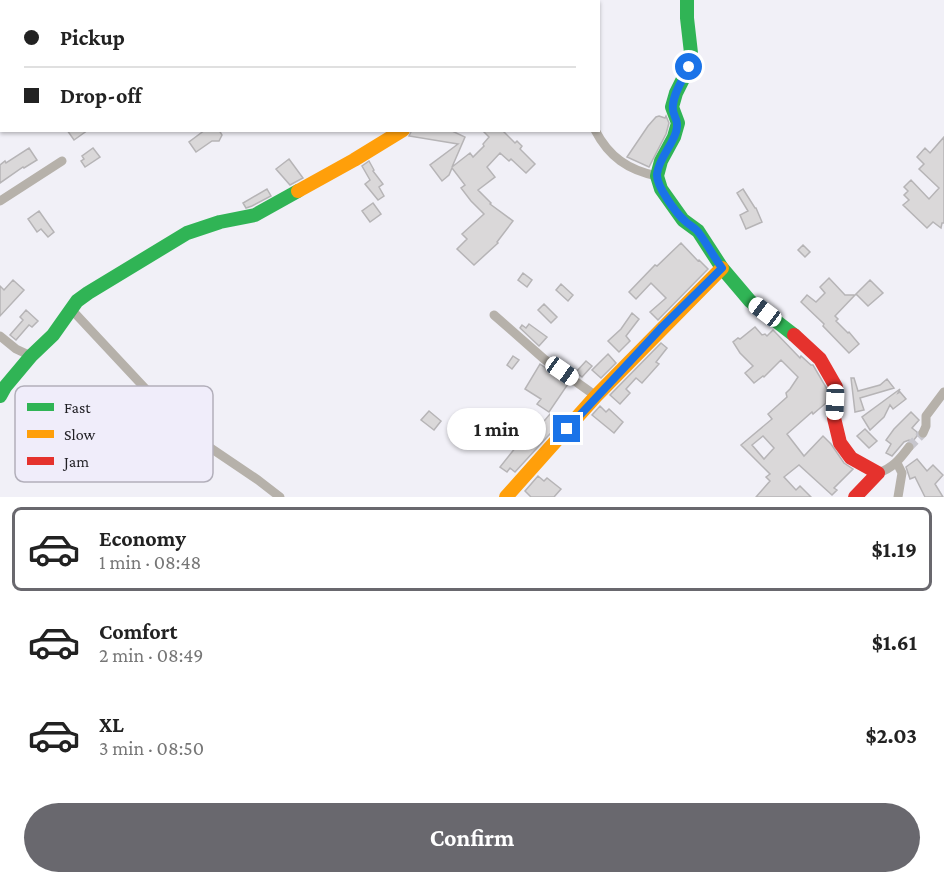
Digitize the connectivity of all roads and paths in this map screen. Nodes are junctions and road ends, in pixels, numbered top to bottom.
1 (687, 0) edge
2 (400, 132) edge
3 (596, 132) edge
4 (62, 161) dead end
5 (657, 176) junction
6 (0, 201) edge
7 (722, 268) junction
8 (71, 309) junction
9 (494, 315) dead end
10 (0, 336) edge
11 (31, 356) junction
12 (143, 386) edge
13 (944, 392) edge
14 (0, 396) edge
15 (596, 396) junction
16 (923, 433) tunnel mouth
17 (909, 447) tunnel mouth
18 (213, 450) edge
19 (897, 463) junction
20 (878, 473) junction
21 (280, 497) edge
22 (506, 497) edge
23 (855, 497) edge
24 (898, 497) edge

1 - 5 street
2 - 8 street
3 - 5 street
4 - 6 street
5 - 7 street
7 - 15 street
7 - 20 street
8 - 11 street
8 - 12 street
9 - 15 street
10 - 11 street
11 - 14 street
13 - 16 street
15 - 22 street
17 - 19 street
18 - 21 street
19 - 20 street
19 - 24 street
20 - 23 street

